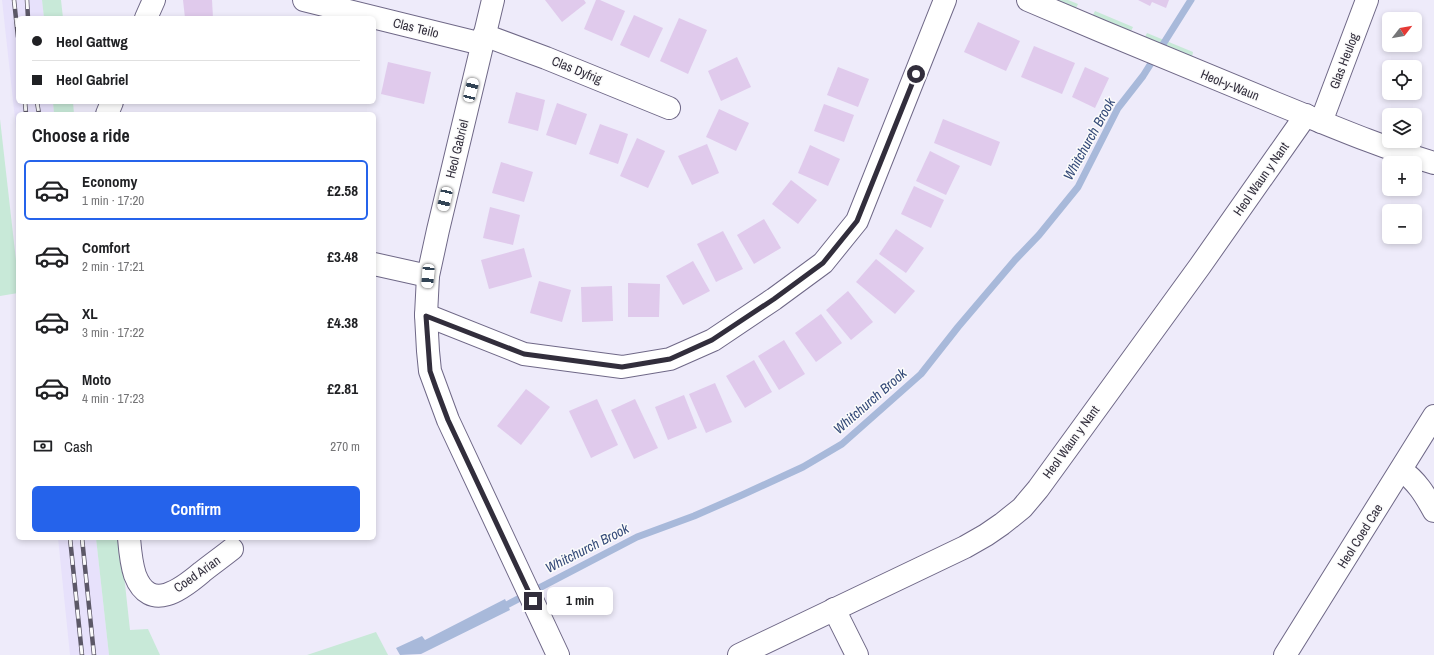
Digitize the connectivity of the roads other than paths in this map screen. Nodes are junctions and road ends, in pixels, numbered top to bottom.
1 (154, 0) edge
2 (304, 0) edge
3 (493, 0) edge
4 (945, 0) edge
5 (1028, 0) edge
6 (1367, 0) edge
7 (147, 16) edge
8 (483, 39) junction
9 (669, 108) dead end
10 (1313, 118) junction
11 (1434, 163) edge
12 (376, 264) edge
13 (428, 276) junction
14 (426, 316) junction
15 (1434, 416) edge
16 (1401, 470) junction
17 (1434, 511) edge
18 (129, 540) edge
19 (232, 549) dead end
20 (834, 609) junction
21 (558, 655) edge
22 (739, 655) edge
23 (857, 655) edge
24 (1285, 655) edge

1 - 7 street
2 - 8 street, Clas Teilo
3 - 8 street, Heol Gabriel
4 - 14 street
5 - 10 street, Heol-y-Waun
6 - 10 street, Glas Heulog
8 - 9 street, Clas Dyfrig
8 - 13 street, Heol Gabriel
10 - 11 street, Heol-y-Waun
10 - 20 street, Heol Waun y Nant
12 - 13 street
13 - 14 street, Heol Gabriel
14 - 21 street, Heol Gabriel
15 - 16 street, Heol Coed Cae
16 - 17 street
16 - 24 street, Heol Coed Cae
18 - 19 street, Coed Arian
20 - 22 street, Heol Waun y Nant
20 - 23 street

